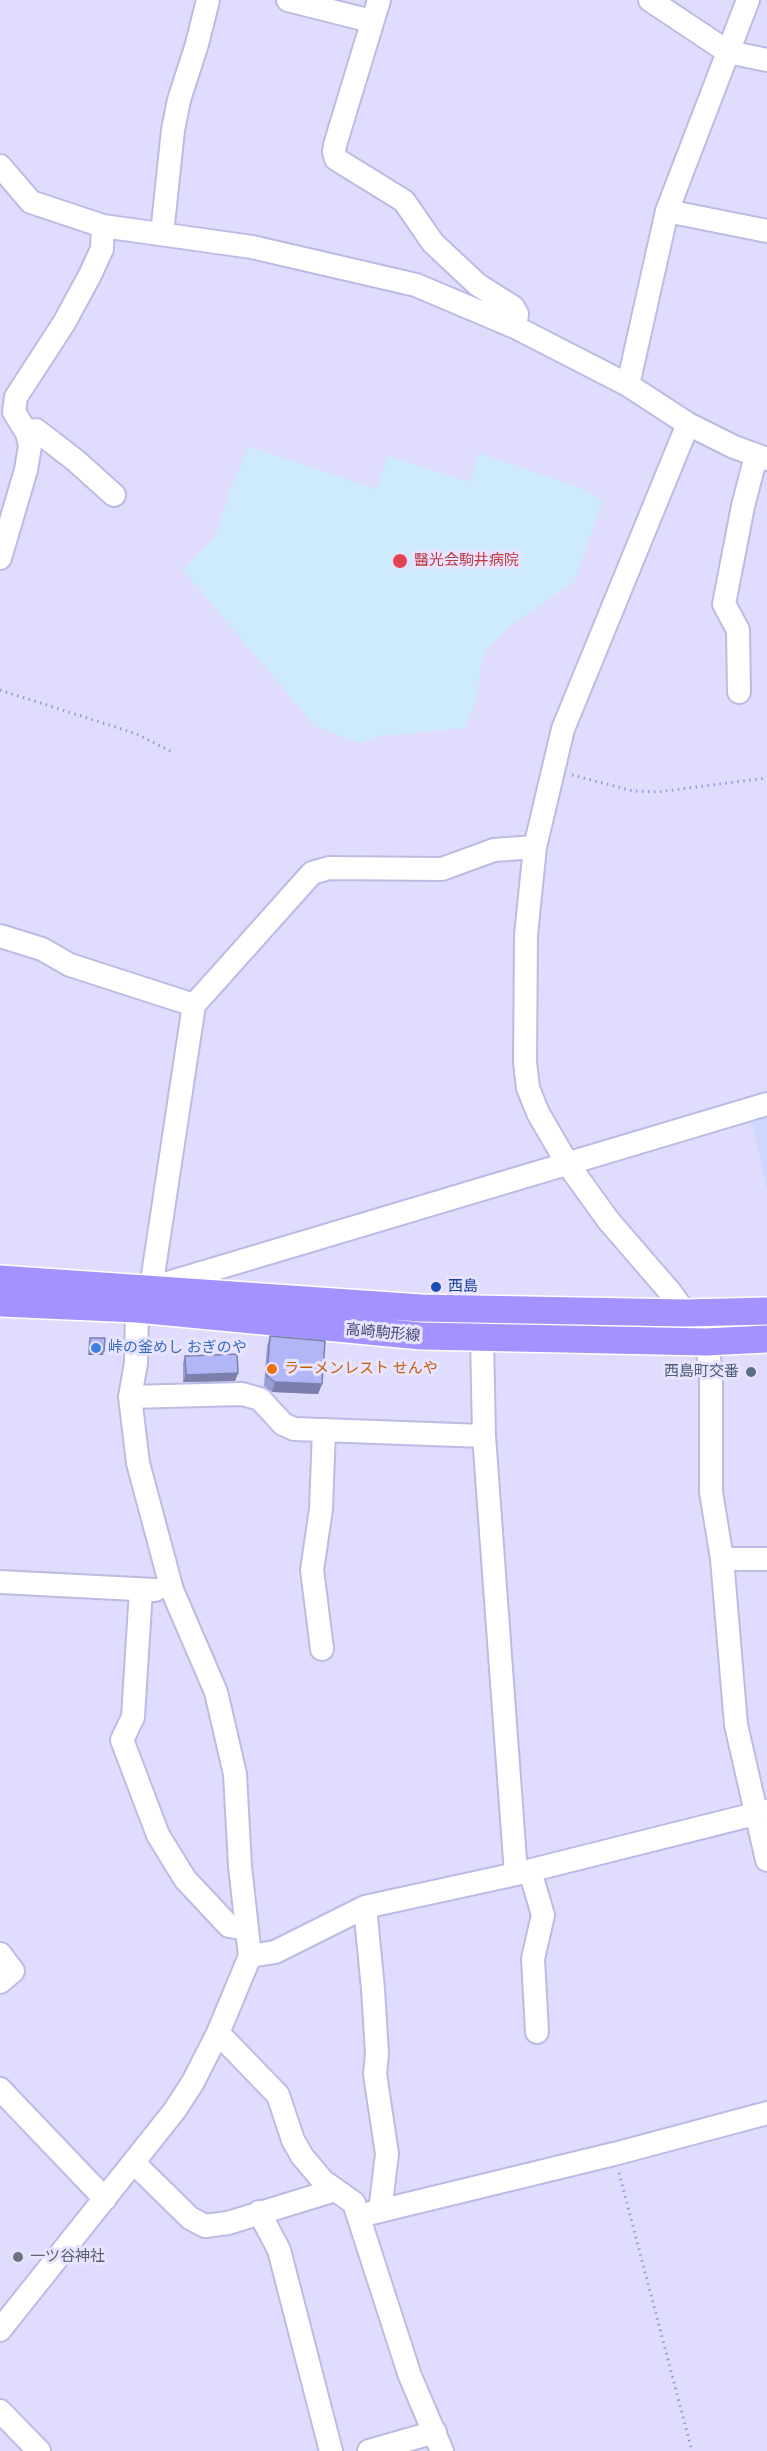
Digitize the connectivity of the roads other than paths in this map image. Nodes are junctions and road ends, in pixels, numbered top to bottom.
1 (208, 0) edge
2 (288, 0) edge
3 (650, 0) edge
4 (748, 0) edge
5 (375, 11) edge
6 (728, 52) junction
7 (767, 60) edge
8 (0, 166) edge
9 (667, 211) junction
10 (103, 226) junction
11 (767, 231) edge
12 (162, 234) junction
13 (515, 327) junction
14 (628, 385) junction
15 (688, 424) junction
16 (27, 433) junction
17 (762, 458) edge
18 (114, 495) dead end
19 (0, 558) edge
20 (739, 692) dead end
21 (535, 848) junction
22 (0, 936) edge
23 (194, 1005) junction
24 (767, 1104) edge
25 (567, 1163) junction
26 (0, 1279) edge
27 (144, 1299) junction
28 (0, 1303) edge
29 (767, 1311) edge
30 (685, 1313) junction
31 (482, 1337) junction
32 (767, 1339) edge
33 (706, 1342) junction
34 (130, 1397) junction
35 (324, 1430) junction
36 (484, 1436) junction
37 (722, 1559) junction
38 (767, 1559) edge
39 (0, 1582) edge
40 (141, 1590) junction
41 (172, 1590) junction
42 (322, 1649) dead end
43 (761, 1813) edge
44 (767, 1860) edge
45 (523, 1873) junction
46 (365, 1907) junction
47 (247, 1929) junction
48 (0, 1954) edge
49 (250, 1956) junction
50 (0, 1982) edge
51 (537, 2032) dead end
52 (218, 2033) junction
53 (0, 2089) edge
54 (767, 2113) edge
55 (134, 2163) junction
56 (335, 2190) junction
57 (105, 2199) junction
58 (259, 2212) junction
59 (370, 2213) junction
60 (0, 2330) edge
61 (0, 2411) edge
62 (439, 2441) edge
63 (39, 2451) edge
64 (331, 2451) edge
65 (369, 2451) edge

1 - 12 street
2 - 5 street
3 - 6 street
4 - 6 street
5 - 13 street
6 - 7 street
6 - 9 street
8 - 10 street
9 - 11 street
9 - 14 street
10 - 12 street
10 - 16 street
12 - 13 street
13 - 14 street
14 - 15 street
15 - 17 street
15 - 21 street
16 - 18 street
16 - 19 street
17 - 20 street
21 - 23 street
21 - 25 street
22 - 23 street
23 - 27 street
24 - 25 street
25 - 27 street
25 - 30 street
26 - 27 main road, 高崎駒形線
27 - 28 main road, 高崎駒形線
27 - 30 main road, 高崎駒形線
27 - 31 main road, 高崎駒形線
27 - 34 street
29 - 30 main road, 高崎駒形線
30 - 33 street
31 - 33 main road, 高崎駒形線
31 - 36 street
32 - 33 main road, 高崎駒形線
33 - 37 street
34 - 35 street
34 - 41 street
35 - 36 street
35 - 42 street
36 - 45 street
37 - 38 street
37 - 43 street
39 - 40 street
40 - 41 street
40 - 47 street
41 - 47 street
43 - 44 street
43 - 45 street
45 - 46 street
45 - 51 street
46 - 49 street
46 - 59 street
47 - 49 street
48 - 50 street
49 - 52 street
52 - 55 street
52 - 56 street
53 - 57 street
54 - 59 street
55 - 57 street
55 - 58 street
56 - 58 street
56 - 59 street
57 - 60 street
58 - 64 street
59 - 62 street
61 - 63 street
62 - 65 street

